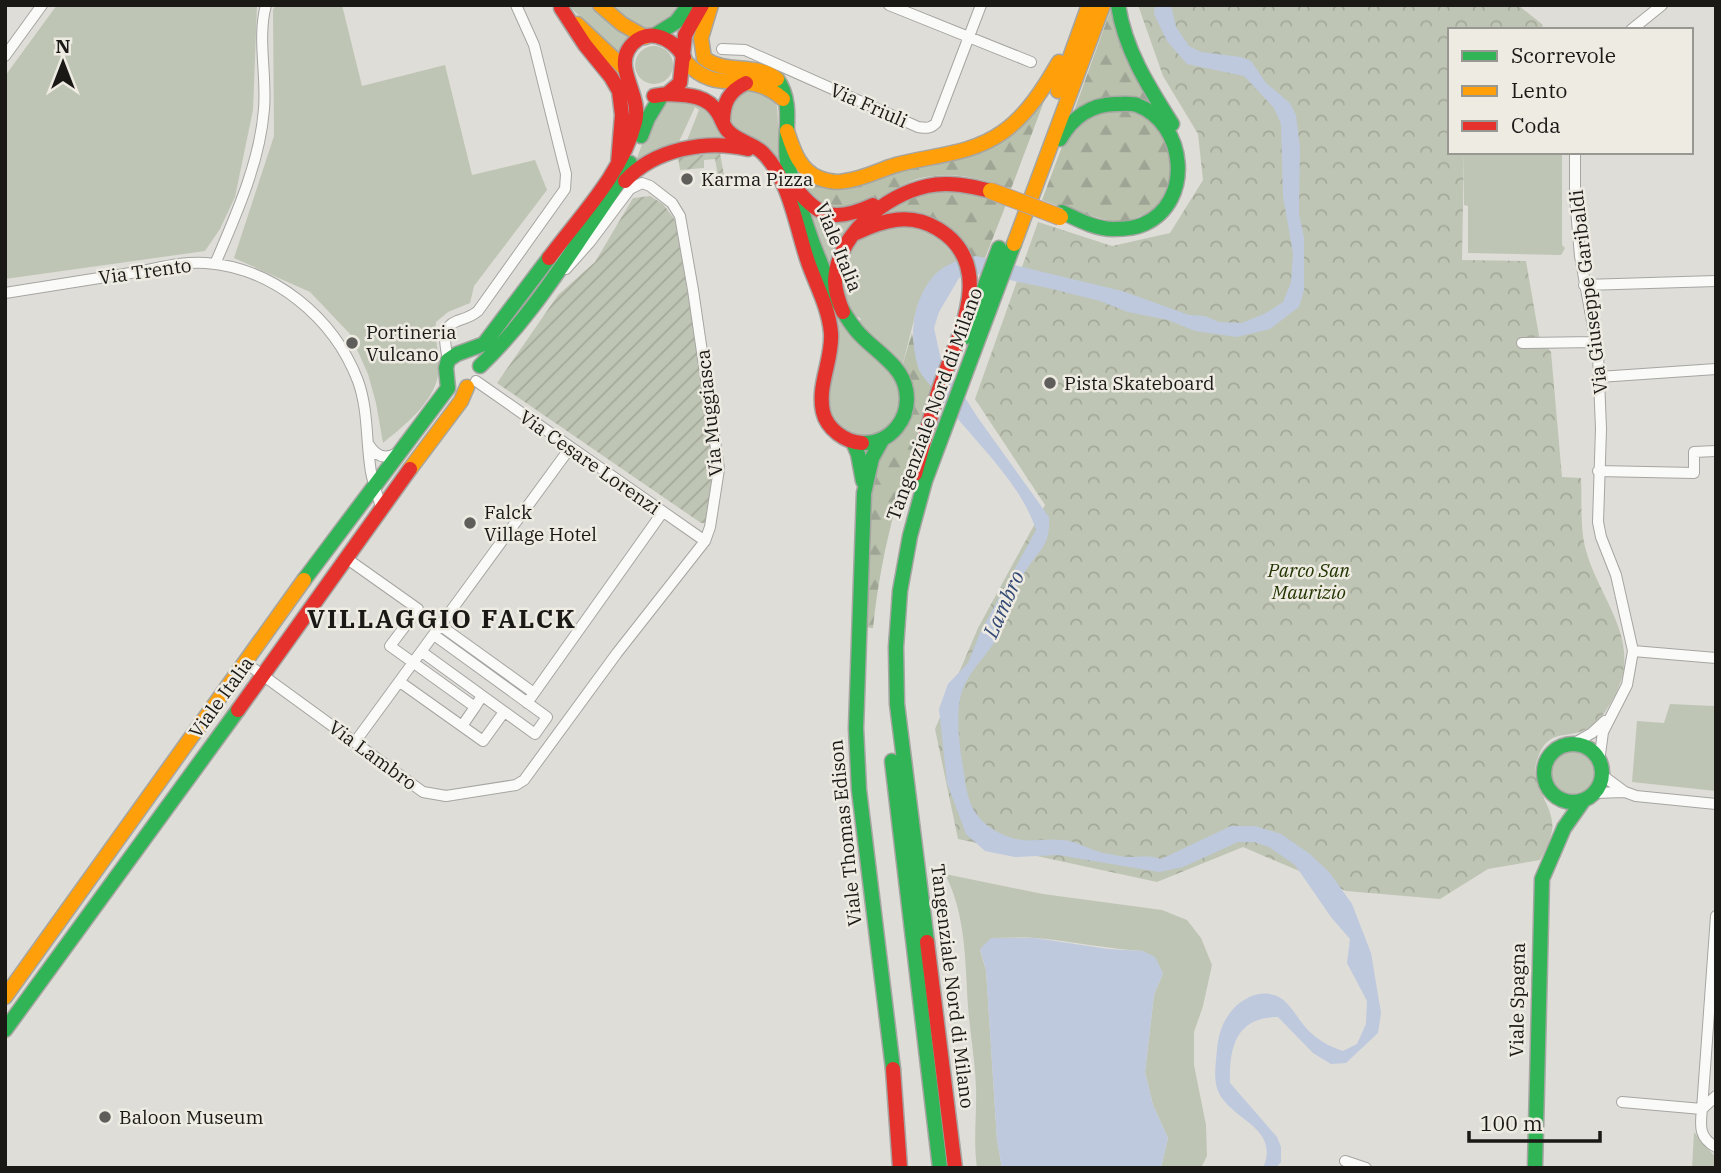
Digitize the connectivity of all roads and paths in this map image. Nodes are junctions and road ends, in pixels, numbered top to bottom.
1 (42, 5) edge
2 (266, 5) edge
3 (516, 5) edge
4 (600, 5) edge
5 (689, 5) edge
6 (702, 5) edge
7 (710, 5) edge
8 (889, 5) edge
9 (981, 5) edge
10 (1089, 5) edge
11 (1103, 5) edge
12 (1118, 5) edge
13 (1662, 5) edge
14 (560, 7) edge
15 (1633, 28) edge
16 (1080, 30) junction
17 (650, 36) junction
18 (969, 37) junction
19 (722, 49) dead end
20 (5, 56) edge
21 (684, 59) junction
22 (1031, 62) dead end
23 (624, 68) junction
24 (751, 82) junction
25 (630, 84) junction
26 (664, 95) junction
27 (786, 103) junction
28 (723, 123) junction
29 (787, 131) junction
30 (1575, 154) edge
31 (766, 155) junction
32 (618, 164) junction
33 (796, 188) junction
34 (992, 188) junction
35 (612, 195) junction
36 (1061, 215) junction
37 (856, 233) junction
38 (1008, 253) junction
39 (215, 264) junction
40 (1716, 281) edge
41 (1584, 285) junction
42 (545, 290) junction
43 (5, 293) edge
44 (843, 312) junction
45 (1597, 342) junction
46 (1522, 343) dead end
47 (454, 353) junction
48 (957, 366) junction
49 (1716, 369) edge
50 (1599, 377) junction
51 (474, 378) junction
52 (449, 380) junction
53 (938, 419) junction
54 (882, 440) junction
55 (368, 442) junction
56 (853, 442) junction
57 (569, 448) junction
58 (400, 451) junction
59 (1716, 451) edge
60 (1598, 471) junction
61 (375, 485) junction
62 (864, 493) junction
63 (381, 507) junction
64 (662, 513) junction
65 (705, 541) junction
66 (346, 558) junction
67 (438, 630) junction
68 (889, 638) junction
69 (1633, 651) junction
70 (422, 652) junction
71 (1716, 658) edge
72 (246, 663) junction
73 (414, 663) junction
74 (263, 675) junction
75 (400, 682) junction
76 (534, 693) junction
77 (482, 696) junction
78 (527, 703) junction
79 (475, 707) junction
80 (504, 712) junction
81 (1611, 716) junction
82 (462, 726) junction
83 (355, 742) junction
84 (1571, 745) junction
85 (1600, 768) junction
86 (516, 785) joint
87 (1625, 792) junction
88 (1553, 794) junction
89 (1588, 797) junction
90 (1716, 804) edge
91 (1559, 836) junction
92 (1716, 916) edge
93 (5, 997) edge
94 (5, 1030) edge
95 (1705, 1059) junction
96 (1716, 1074) edge
97 (1716, 1096) edge
98 (1622, 1102) dead end
99 (1702, 1109) junction
100 (1711, 1144) edge
101 (1716, 1152) edge
102 (1345, 1161) dead end
103 (900, 1168) edge
104 (940, 1168) edge
105 (955, 1168) edge
106 (1366, 1168) edge
107 (1535, 1168) edge

1 - 20 street
2 - 39 street
3 - 47 street
4 - 17 main road
5 - 17 main road
6 - 21 main road, Viale Italia
7 - 27 main road
8 - 18 street
9 - 18 street, Via Friuli
10 - 16 main road
11 - 38 main road
12 - 36 main road
13 - 15 street
14 - 23 main road
14 - 32 main road
16 - 29 main road
16 - 38 main road
17 - 21 main road
17 - 23 main road
18 - 19 street, Via Friuli
18 - 22 street
21 - 24 main road
21 - 26 main road, Viale Italia
23 - 25 main road
24 - 27 main road
24 - 28 main road
25 - 26 main road
25 - 32 main road
26 - 28 main road
26 - 35 main road, Viale Italia
27 - 29 main road, Viale Italia
28 - 31 main road
29 - 33 main road, Viale Italia
30 - 41 street, Via Giuseppe Garibaldi
31 - 35 main road
31 - 56 main road, Viale Italia
32 - 47 main road
33 - 34 main road
33 - 44 main road, Viale Italia
34 - 36 main road
34 - 37 main road
35 - 42 main road, Viale Italia
36 - 38 main road
37 - 44 main road
37 - 48 main road
38 - 48 main road
39 - 43 street, Via Trento
39 - 55 street, Via Trento
40 - 41 street
41 - 45 street, Via Giuseppe Garibaldi
42 - 51 main road, Viale Italia
42 - 65 street, Via Muggiasca
44 - 54 main road, Viale Italia
45 - 46 street
45 - 50 street, Via Giuseppe Garibaldi
47 - 51 main road
47 - 52 main road
48 - 53 main road, Tangenziale Nord di Milano
49 - 50 street
50 - 60 street, Via Giuseppe Garibaldi
51 - 52 main road
51 - 57 street, Via Cesare Lorenzi
51 - 63 main road, Viale Italia
52 - 58 main road, Viale Italia
53 - 68 main road, Tangenziale Nord di Milano
53 - 68 main road, Tangenziale Nord di Milano
54 - 56 main road
54 - 62 main road, Viale Thomas Edison
55 - 58 street
55 - 61 street, Via Trento
56 - 62 main road, Viale Thomas Edison
57 - 64 street, Via Cesare Lorenzi
57 - 67 street
58 - 61 main road, Viale Italia
59 - 60 street
60 - 69 street, Via Giuseppe Garibaldi
61 - 63 street, Via Trento
61 - 72 main road, Viale Italia
62 - 103 main road, Viale Thomas Edison
63 - 66 main road, Viale Italia
64 - 65 street, Via Cesare Lorenzi
64 - 76 street
65 - 86 street, Via Muggiasca
66 - 73 street
66 - 74 main road, Viale Italia
67 - 70 street
67 - 76 street
67 - 78 street
68 - 104 main road, Tangenziale Nord di Milano
68 - 105 main road, Tangenziale Nord di Milano
69 - 71 street
69 - 81 street, Via Giuseppe Garibaldi
70 - 73 street
70 - 77 street
72 - 74 street, Via Lambro
72 - 93 main road, Viale Italia
73 - 75 street
73 - 79 street
74 - 83 street, Via Lambro
74 - 94 main road, Viale Italia
75 - 82 street
75 - 83 street
76 - 78 street
77 - 79 street
77 - 80 street
78 - 80 street
79 - 82 street
80 - 82 street
81 - 84 street, Via Giuseppe Garibaldi
81 - 85 street, Via Giuseppe Garibaldi
83 - 86 street, Via Lambro
84 - 85 main road
84 - 88 main road
85 - 87 street
85 - 89 main road
87 - 89 street
87 - 90 street
88 - 89 main road
88 - 91 main road, Viale Spagna
89 - 91 main road, Viale Spagna
91 - 107 main road, Viale Spagna
92 - 95 street
95 - 96 street
95 - 99 street
97 - 99 street
98 - 99 street
99 - 100 street
100 - 101 street
102 - 106 street

